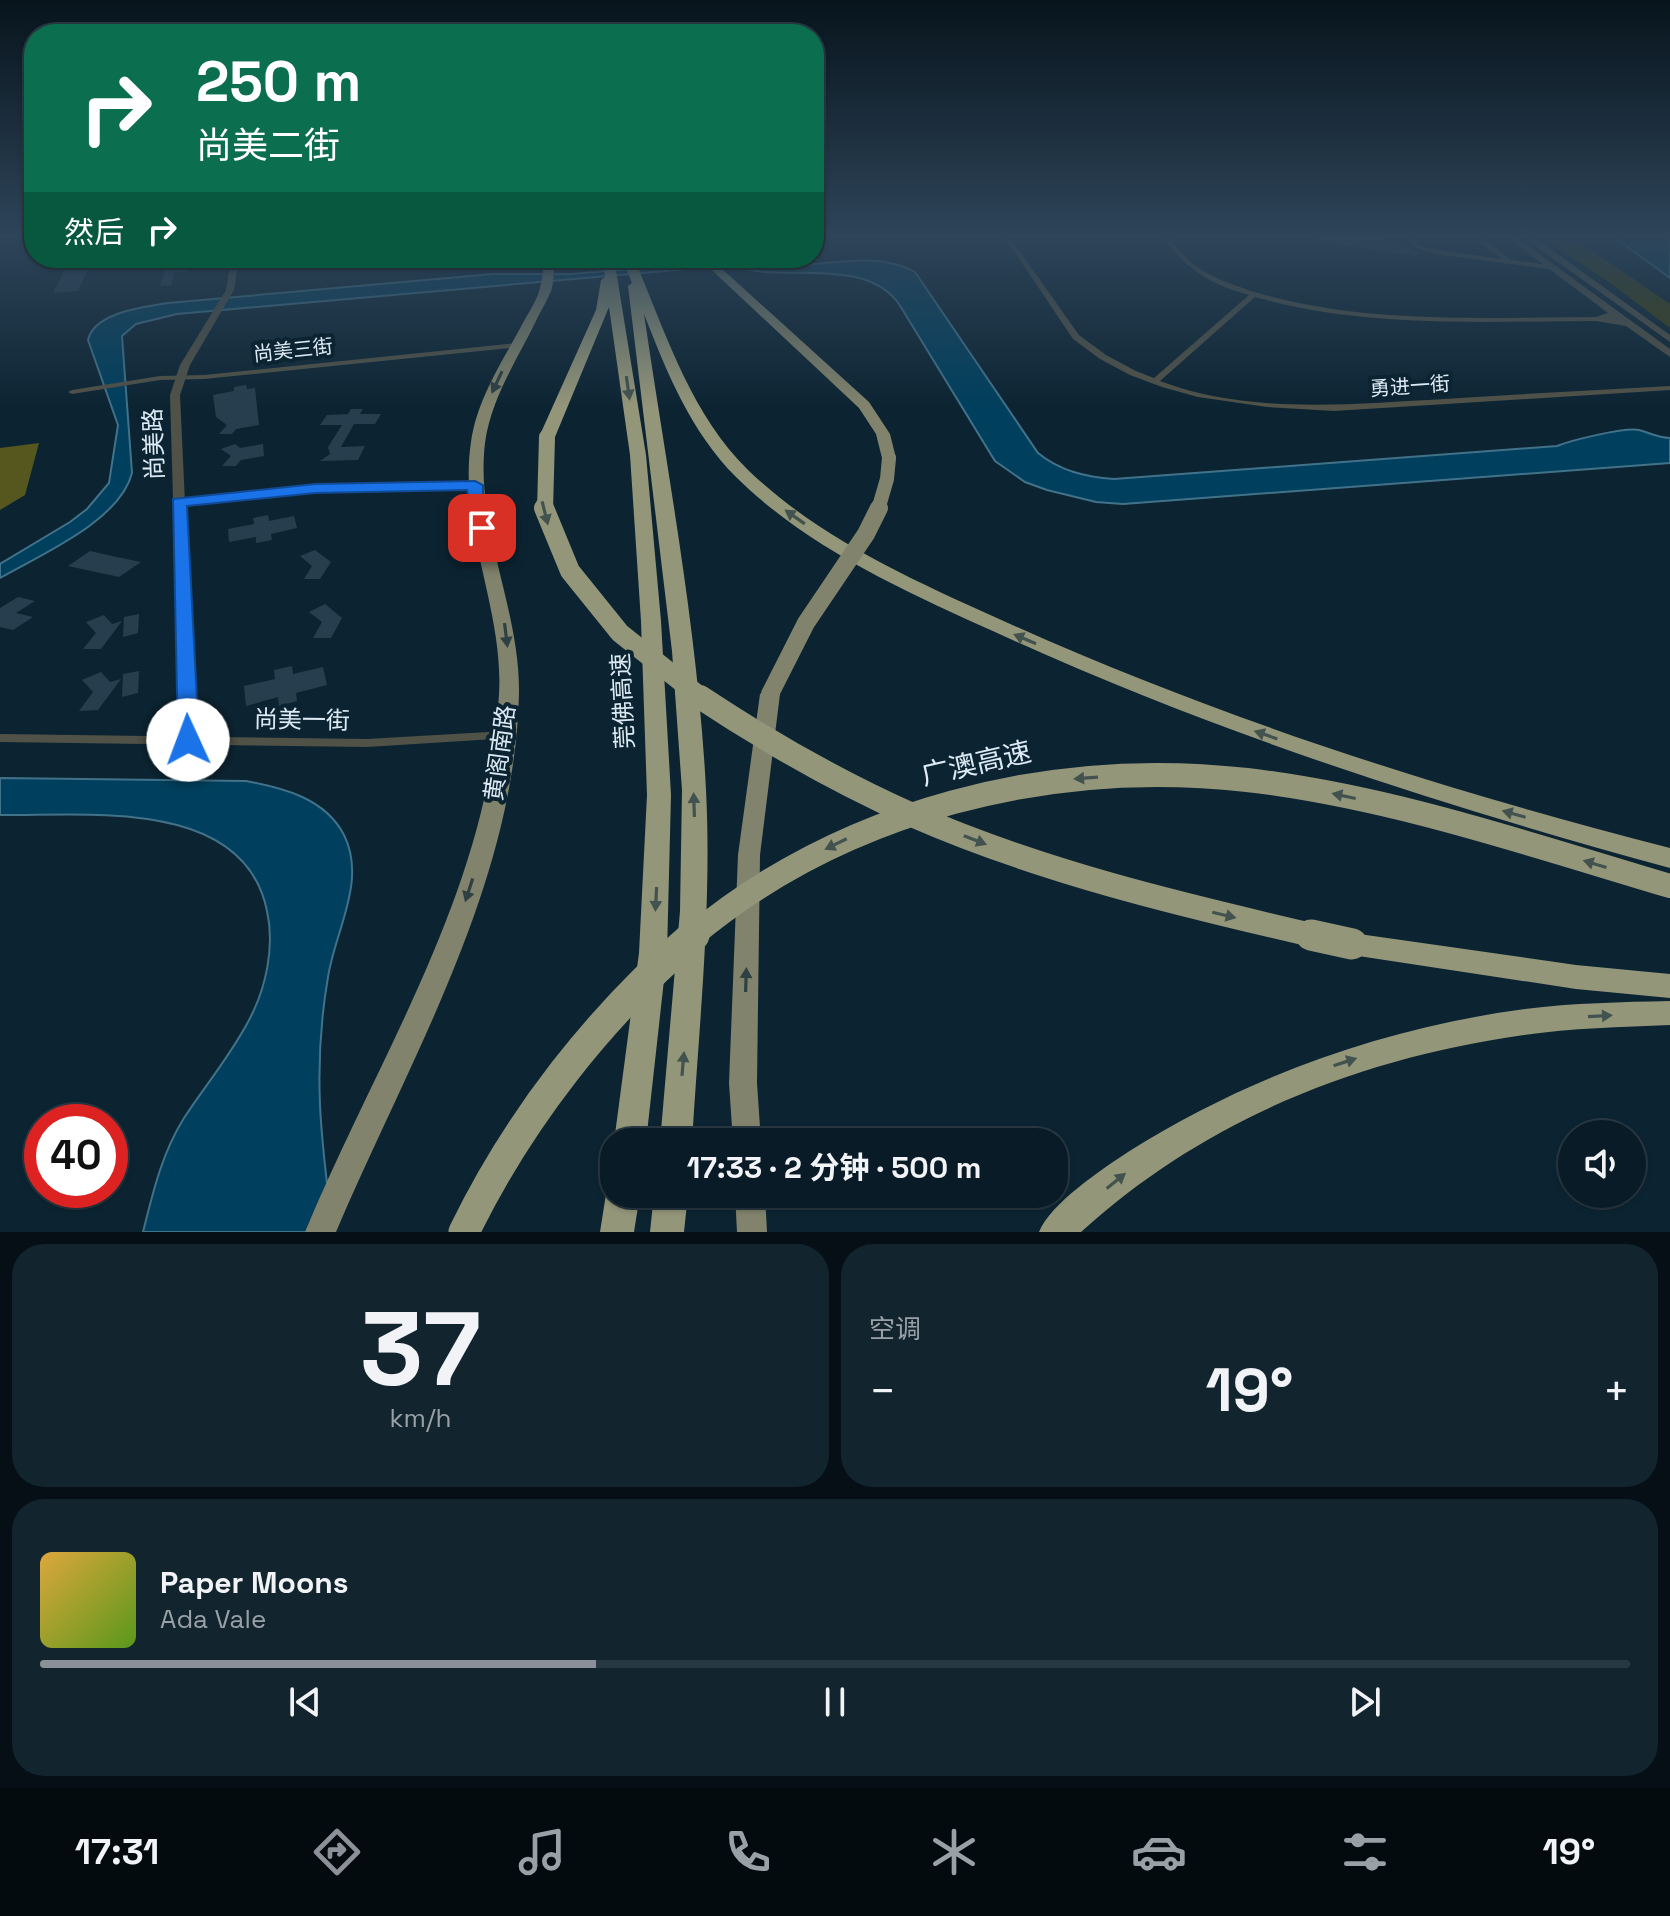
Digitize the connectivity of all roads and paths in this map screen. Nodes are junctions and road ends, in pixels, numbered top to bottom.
1 (228, 292) edge
2 (545, 292) edge
3 (619, 292) edge
4 (628, 292) edge
5 (741, 292) edge
6 (1045, 292) edge
7 (1251, 292) edge
8 (1588, 292) edge
9 (1607, 292) edge
10 (1255, 294) junction
11 (626, 310) junction
12 (1615, 313) junction
13 (1599, 319) junction
14 (1633, 326) junction
15 (1670, 339) edge
16 (518, 345) junction
17 (1670, 354) edge
18 (179, 378) junction
19 (1155, 381) junction
20 (1670, 388) edge
21 (72, 392) dead end
22 (475, 485) junction
23 (178, 502) junction
24 (506, 735) junction
25 (0, 738) edge
26 (188, 740) junction
27 (1670, 858) edge
28 (1670, 886) edge
29 (1669, 995) edge
30 (632, 1128) edge
31 (677, 1128) edge
32 (746, 1128) edge
33 (621, 1208) edge
34 (670, 1208) edge
35 (751, 1208) edge
36 (320, 1232) edge
37 (464, 1232) edge
38 (617, 1232) edge
39 (667, 1232) edge
40 (752, 1232) edge
41 (1056, 1232) edge

1 - 18 street, 尚美路
2 - 16 main road, 黄阁南路
3 - 11 highway
4 - 11 highway, 莞佛高速
32 -> 5 main road, bridge
6 - 19 street, 勇进一街
7 - 10 street
8 - 12 street
9 - 15 street
10 - 13 street
10 - 19 street
27 -> 11 highway
11 -> 29 highway, bridge
11 -> 30 highway, 莞佛高速, bridge
31 -> 11 highway, 莞佛高速, bridge
12 - 13 street
12 - 14 street
13 - 14 street
14 - 17 street
16 - 18 street, 尚美三街
16 -> 22 main road, 黄阁南路
18 - 21 street, 尚美三街
18 - 23 street, 尚美路
19 - 20 street, 勇进一街
22 - 23 street
22 -> 24 main road, 黄阁南路
23 - 26 street, 尚美路
24 - 26 street, 尚美一街
24 -> 36 main road, 黄阁南路
25 - 26 street, 尚美一街
28 -> 37 highway, 广澳高速, bridge
41 -> 29 highway
33 - 38 highway
34 - 39 highway
35 - 40 main road

